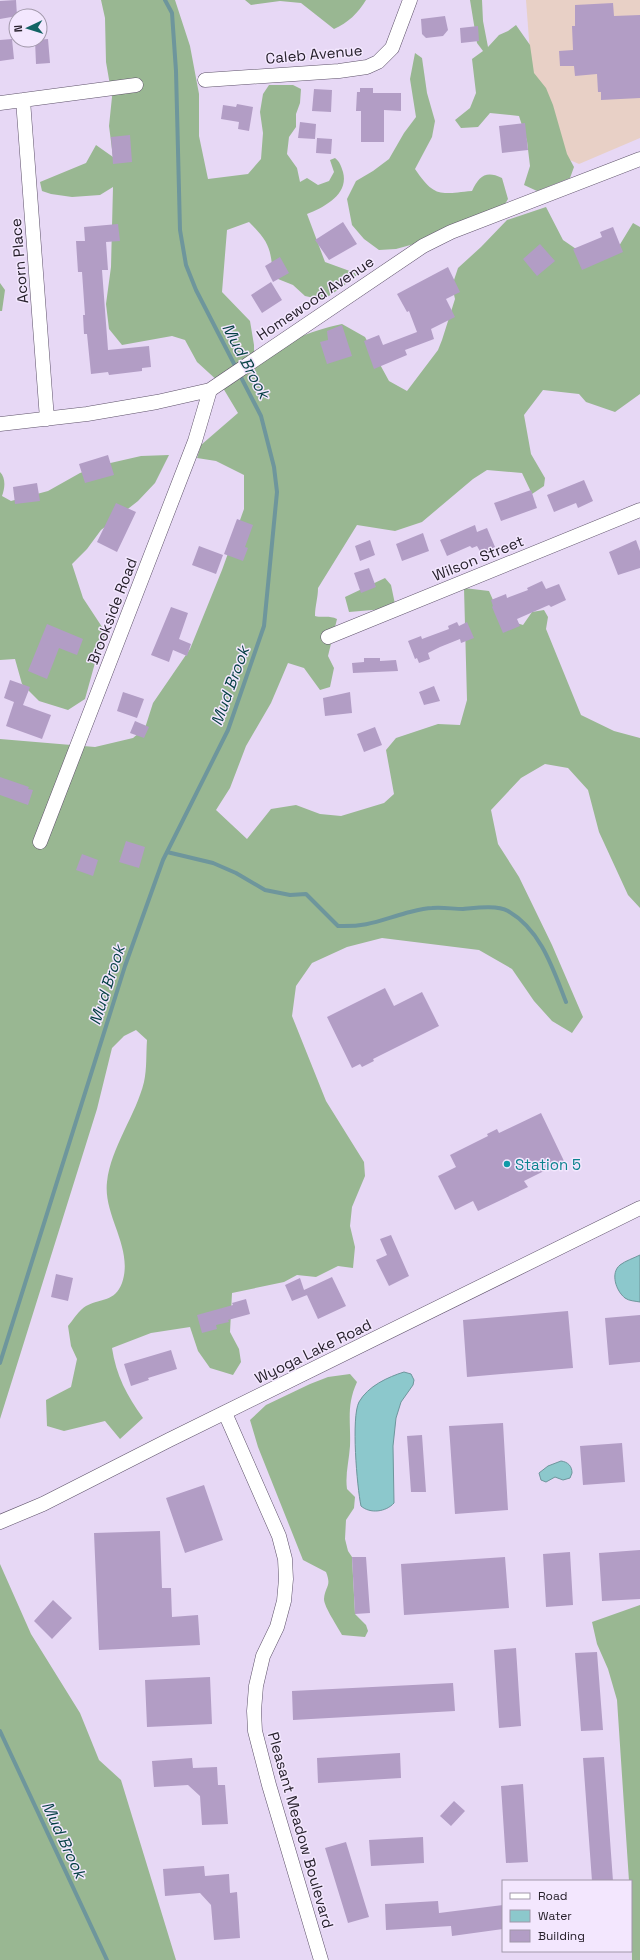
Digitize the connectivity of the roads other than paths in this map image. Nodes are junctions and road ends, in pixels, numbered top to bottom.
1 (410, 0) edge
2 (205, 80) dead end
3 (136, 86) dead end
4 (23, 100) junction
5 (0, 103) edge
6 (640, 159) edge
7 (215, 386) junction
8 (47, 419) junction
9 (0, 424) edge
10 (640, 510) edge
11 (328, 637) dead end
12 (40, 842) dead end
13 (640, 1208) edge
14 (225, 1413) junction
15 (0, 1522) edge
16 (320, 1960) edge

1 - 2 street, Caleb Avenue
3 - 4 street
4 - 5 street
4 - 8 street, Acorn Place
6 - 7 street, Homewood Avenue
7 - 8 street, Homewood Avenue
7 - 12 street, Brookside Road
8 - 9 street, Homewood Avenue
10 - 11 street, Wilson Street
13 - 14 street, Wyoga Lake Road
14 - 15 street, Wyoga Lake Road
14 - 16 street, Pleasant Meadow Boulevard

